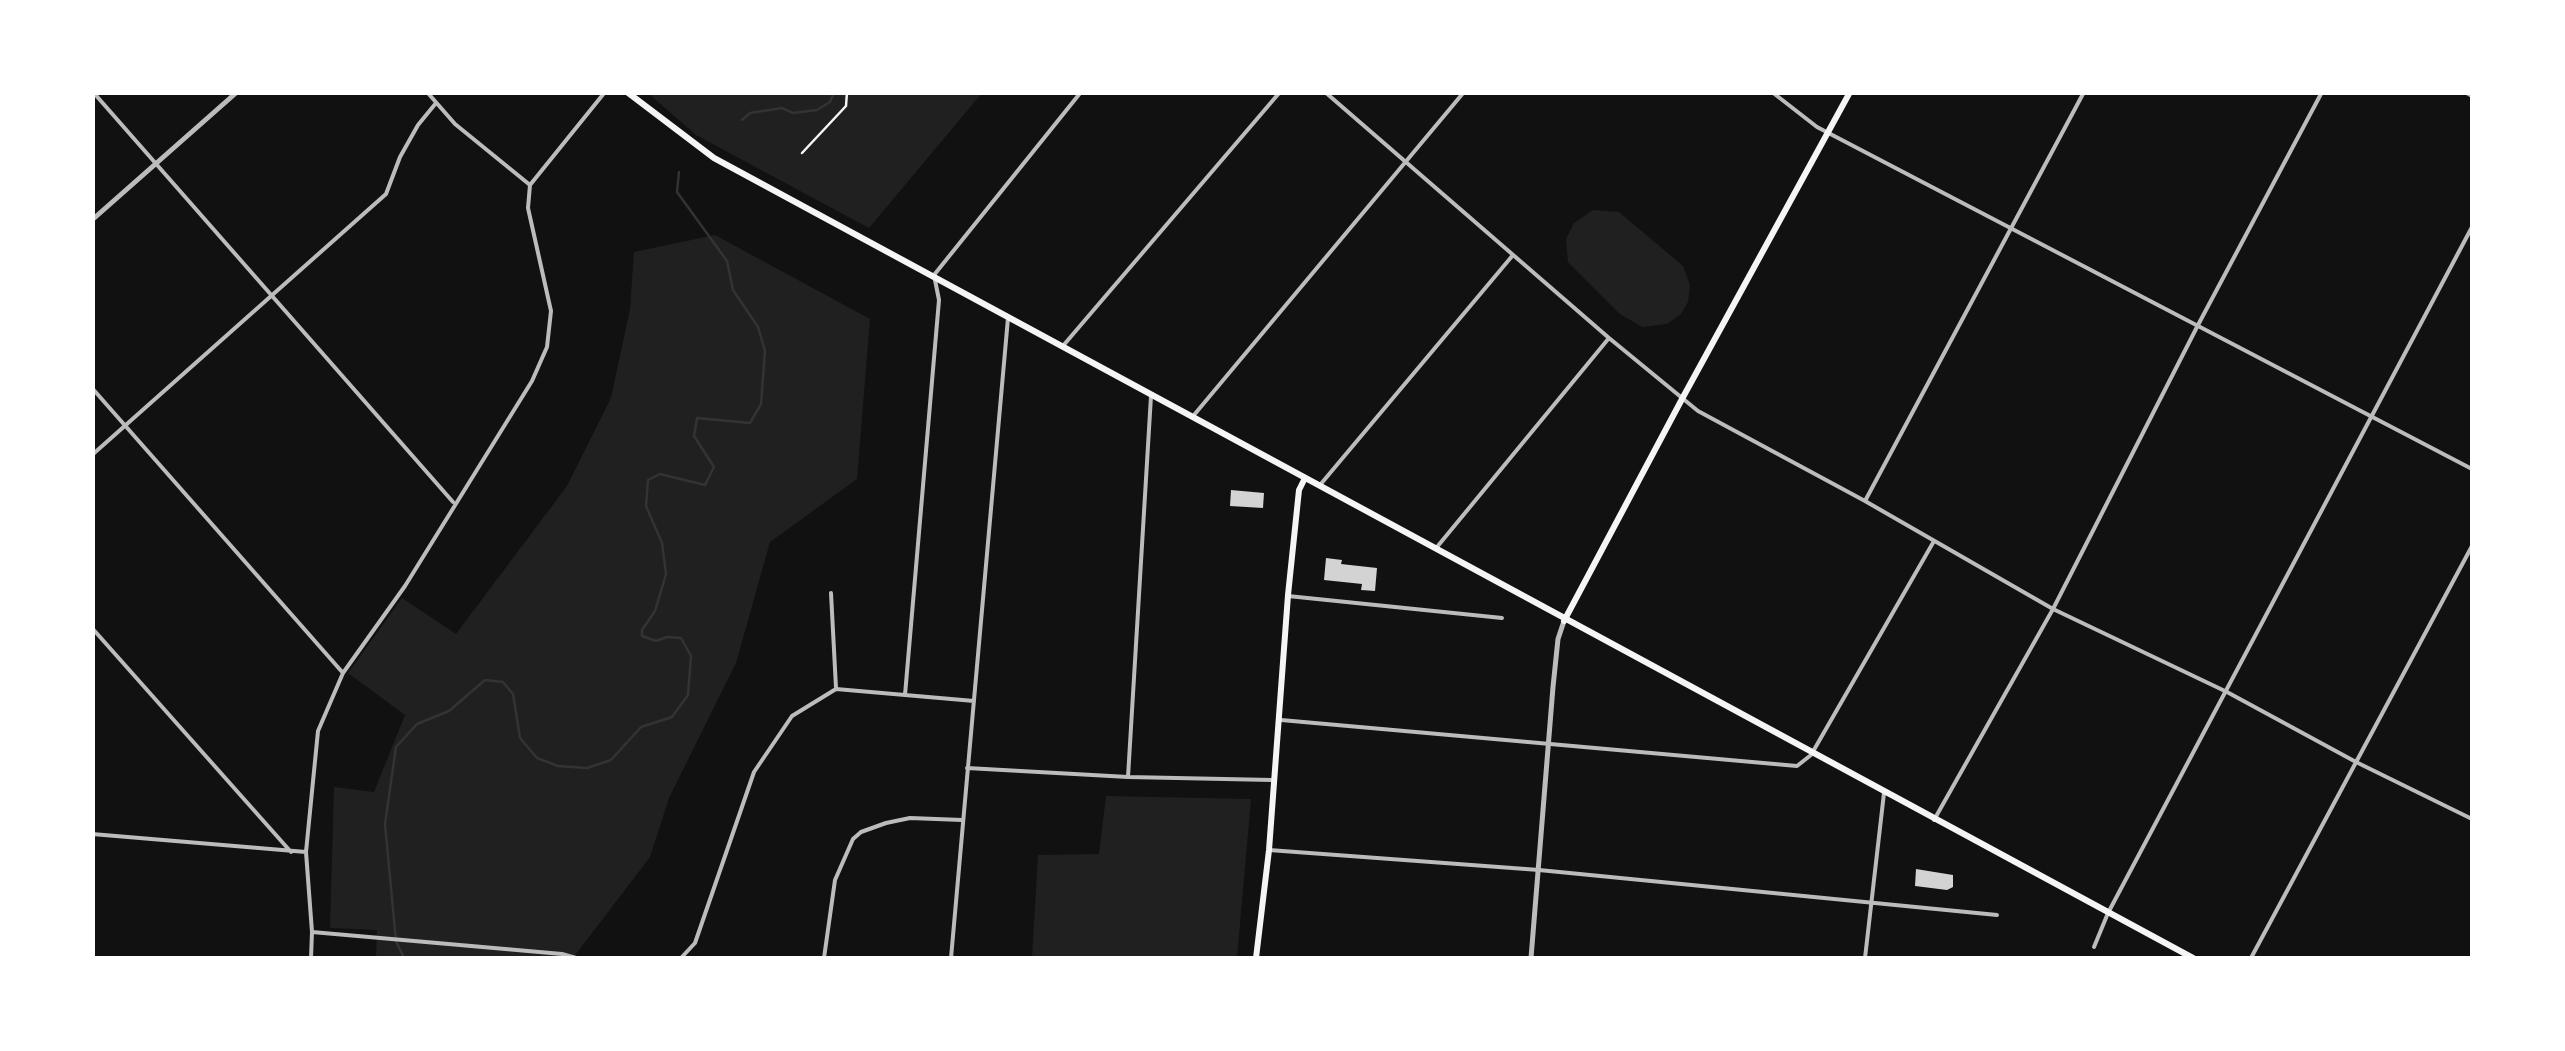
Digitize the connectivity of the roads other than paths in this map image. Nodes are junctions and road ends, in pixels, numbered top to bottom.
1 (93, 92) edge
2 (236, 92) edge
3 (428, 92) edge
4 (605, 92) edge
5 (628, 92) edge
6 (1082, 92) edge
7 (1280, 92) edge
8 (1325, 92) edge
9 (1464, 92) edge
10 (1772, 92) edge
11 (1850, 92) edge
12 (2084, 92) edge
13 (2322, 92) edge
14 (2465, 92) edge
15 (2472, 96) edge
16 (436, 104) junction
17 (1829, 132) junction
18 (1405, 160) junction
19 (157, 163) junction
20 (530, 185) junction
21 (92, 220) edge
22 (2013, 227) junction
23 (2472, 227) edge
24 (1513, 255) junction
25 (934, 275) junction
26 (272, 294) junction
27 (1008, 318) junction
28 (2198, 325) junction
29 (1608, 338) junction
30 (1062, 347) junction
31 (92, 388) edge
32 (1151, 396) junction
33 (1682, 398) junction
34 (2373, 415) junction
35 (1192, 418) junction
36 (126, 425) junction
37 (92, 455) edge
38 (2472, 469) edge
39 (1305, 478) junction
40 (1319, 485) junction
41 (1865, 500) junction
42 (454, 502) junction
43 (1934, 541) junction
44 (2472, 546) edge
45 (1436, 548) junction
46 (830, 593) dead end
47 (1288, 596) junction
48 (2053, 608) junction
49 (1502, 618) dead end
50 (1564, 621) junction
51 (92, 628) edge
52 (343, 674) junction
53 (836, 689) junction
54 (2227, 692) junction
55 (904, 695) junction
56 (974, 701) junction
57 (1276, 720) junction
58 (1548, 742) junction
59 (1812, 754) junction
60 (2356, 762) junction
61 (967, 768) junction
62 (1128, 778) junction
63 (1274, 780) junction
64 (1884, 793) junction
65 (2472, 819) edge
66 (962, 820) junction
67 (1934, 820) junction
68 (92, 834) edge
69 (1269, 850) junction
70 (290, 852) junction
71 (306, 852) junction
72 (1539, 870) junction
73 (1871, 901) junction
74 (2108, 912) junction
75 (1997, 916) dead end
76 (312, 932) junction
77 (2094, 947) dead end
78 (310, 958) edge
79 (576, 958) edge
80 (681, 958) edge
81 (824, 958) edge
82 (951, 958) edge
83 (1256, 958) edge
84 (1531, 958) edge
85 (1865, 958) edge
86 (2193, 958) edge
87 (2251, 958) edge

1 - 19 street
2 - 19 street
3 - 16 street
4 - 20 street
5 - 25 main road
6 - 25 street
7 - 30 street
8 - 18 street
9 - 18 street
10 - 17 street
11 - 17 main road
12 - 22 street
13 - 28 street
14 - 15 street
16 - 20 street
16 - 26 street
17 - 22 street
17 - 33 main road
18 - 24 street
18 - 35 street
19 - 21 street
19 - 26 street
20 - 42 street
22 - 28 street
22 - 41 street
23 - 34 street
24 - 29 street
24 - 40 street
25 - 27 main road
25 - 55 street
26 - 36 street
26 - 42 street
27 - 30 main road
27 - 56 street
28 - 34 street
28 - 48 street
29 - 33 street
29 - 45 street
30 - 32 main road
31 - 36 street
32 - 35 main road
32 - 62 street
33 - 41 street
33 - 50 main road
34 - 38 street
34 - 54 street
35 - 39 main road
36 - 37 street
36 - 52 street
39 - 40 main road
39 - 47 main road
40 - 45 main road
41 - 43 street
42 - 52 street
43 - 48 street
43 - 59 street
44 - 60 street
45 - 50 main road
46 - 53 street
47 - 49 street
47 - 57 main road
48 - 54 street
48 - 67 street
50 - 58 street
50 - 59 main road
51 - 70 street
52 - 71 street
53 - 55 street
53 - 80 street
54 - 60 street
54 - 74 street
55 - 56 street
56 - 61 street
57 - 58 street
57 - 63 main road
58 - 59 street
58 - 72 street
59 - 64 main road
60 - 65 street
60 - 87 street
61 - 62 street
61 - 66 street
62 - 63 street
63 - 69 main road
64 - 67 main road
64 - 73 street
66 - 81 street
66 - 82 street
67 - 74 main road
68 - 70 street
69 - 72 street
69 - 83 main road
70 - 71 street
71 - 76 street
72 - 73 street
72 - 84 street
73 - 75 street
73 - 85 street
74 - 77 street
74 - 86 main road
76 - 78 street
76 - 79 street

